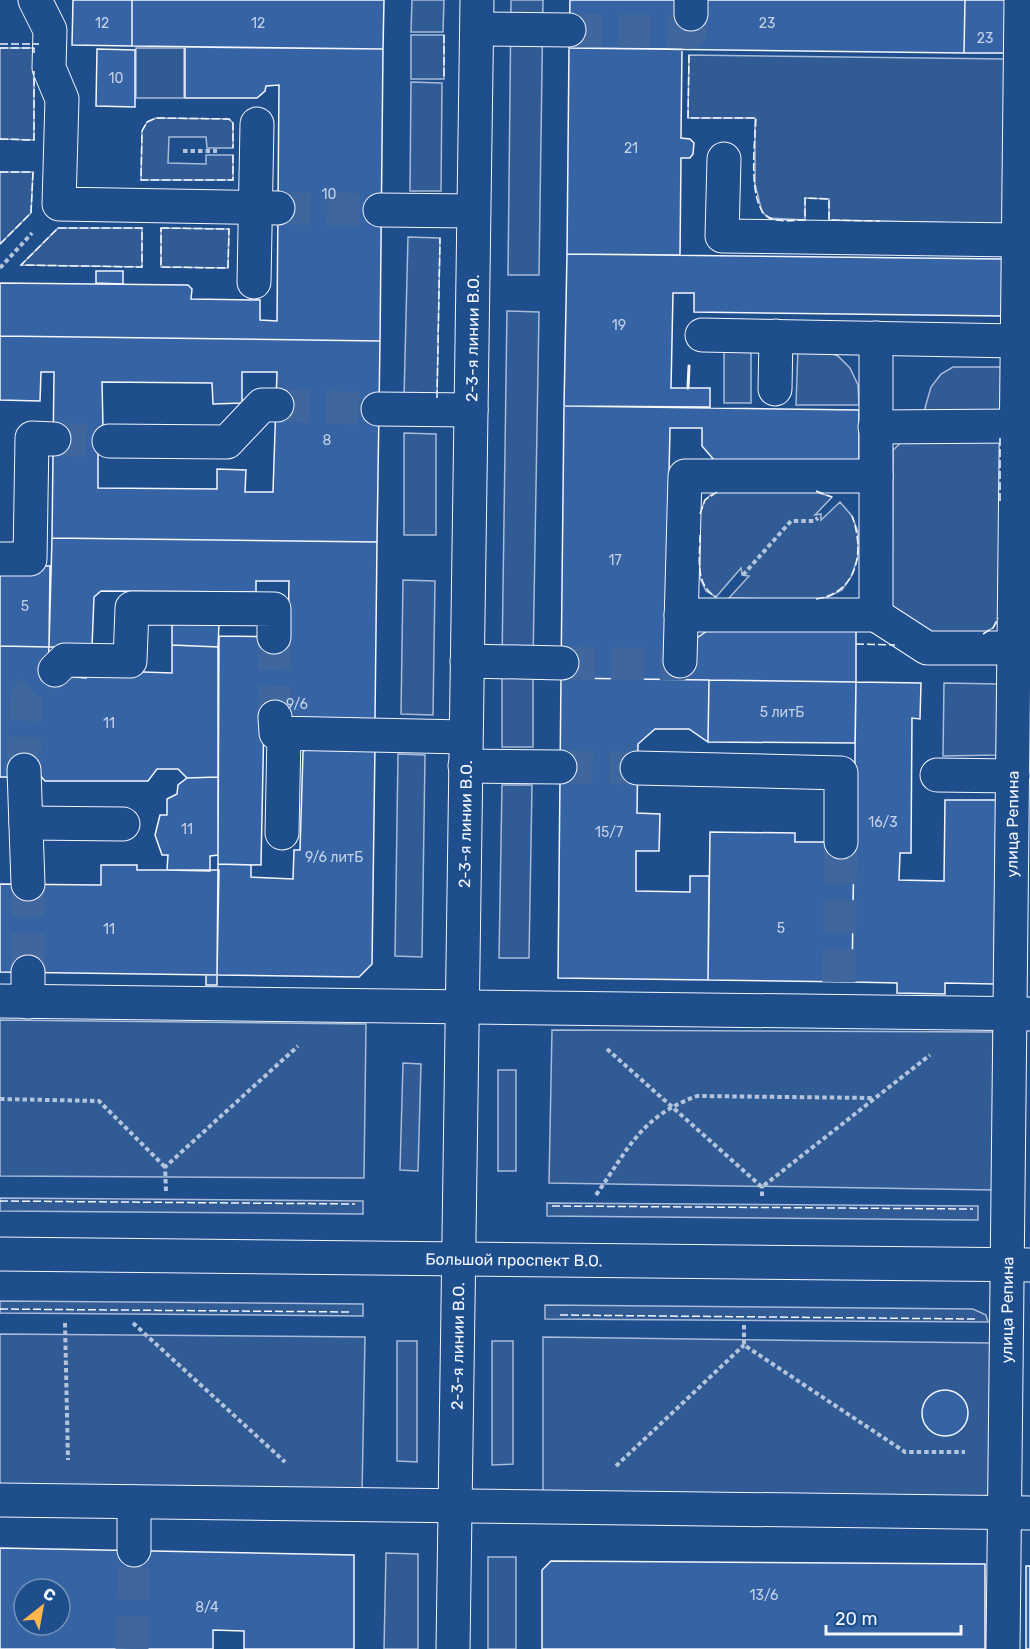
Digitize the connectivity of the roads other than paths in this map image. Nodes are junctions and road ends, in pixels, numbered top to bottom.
1 (35, 0) edge
2 (1021, 0) edge
3 (477, 14) edge
4 (569, 30) tunnel mouth
5 (257, 124) dead end
6 (724, 159) dead end
7 (1024, 174) edge
8 (267, 207) junction
9 (381, 210) tunnel mouth
10 (473, 210) junction
11 (1022, 258) edge
12 (254, 282) dead end
13 (702, 335) dead end
14 (776, 336) junction
15 (876, 338) junction
16 (1017, 341) junction
17 (775, 389) dead end
18 (277, 405) tunnel mouth
19 (378, 409) tunnel mouth
20 (471, 410) junction
21 (1021, 418) edge
22 (875, 428) junction
23 (54, 439) tunnel mouth
24 (109, 441) tunnel mouth
25 (867, 476) junction
26 (0, 559) edge
27 (694, 615) junction
28 (876, 615) junction
29 (274, 637) tunnel mouth
30 (1014, 648) junction
31 (467, 661) junction
32 (680, 661) dead end
33 (562, 663) tunnel mouth
34 (55, 670) tunnel mouth
35 (465, 752) junction
36 (560, 767) tunnel mouth
37 (637, 768) tunnel mouth
38 (24, 770) tunnel mouth
39 (937, 775) dead end
40 (1013, 776) junction
41 (26, 823) junction
42 (123, 824) dead end
43 (282, 833) dead end
44 (841, 842) tunnel mouth
45 (28, 884) tunnel mouth
46 (19, 992) edge
47 (461, 1007) junction
48 (1020, 1013) edge
49 (0, 1254) edge
50 (458, 1259) junction
51 (1019, 1265) edge
52 (0, 1500) edge
53 (134, 1502) junction
54 (454, 1505) junction
55 (1017, 1513) edge
56 (134, 1550) tunnel mouth
57 (453, 1649) edge
58 (1003, 1649) edge

1 - 8 street
2 - 7 street, улица Репина
3 - 4 street
3 - 10 street, 2-3-я линии В.О.
5 - 8 street
6 - 11 street
7 - 11 street, улица Репина
8 - 12 street
9 - 10 street
10 - 20 street, 2-3-я линии В.О.
11 - 16 street, улица Репина
13 - 14 street
14 - 15 street
14 - 17 street
15 - 16 street
15 - 22 street
16 - 21 street, улица Репина
18 - 24 street
19 - 20 street
20 - 31 street, 2-3-я линии В.О.
21 - 22 street
21 - 30 street, улица Репина
22 - 25 street
23 - 26 street
25 - 27 street
25 - 28 street
27 - 28 street
27 - 32 street
28 - 30 street
29 - 34 street
30 - 40 street, улица Репина
31 - 33 street
31 - 35 street, 2-3-я линии В.О.
35 - 36 street
35 - 43 street
35 - 47 street, 2-3-я линии В.О.
37 - 44 street
38 - 41 street
39 - 40 street
40 - 48 street, улица Репина
41 - 42 street
41 - 45 street
46 - 47 street
47 - 48 street
47 - 50 street, 2-3-я линии В.О.
48 - 51 street, улица Репина
49 - 50 street, Большой проспект В.О.
50 - 51 street, Большой проспект В.О.
50 - 54 street, 2-3-я линии В.О.
51 - 55 street, улица Репина
52 - 53 street
53 - 54 street
53 - 56 street
54 - 55 street
54 - 57 street, 2-3-я линии В.О.
55 - 58 street, улица Репина

